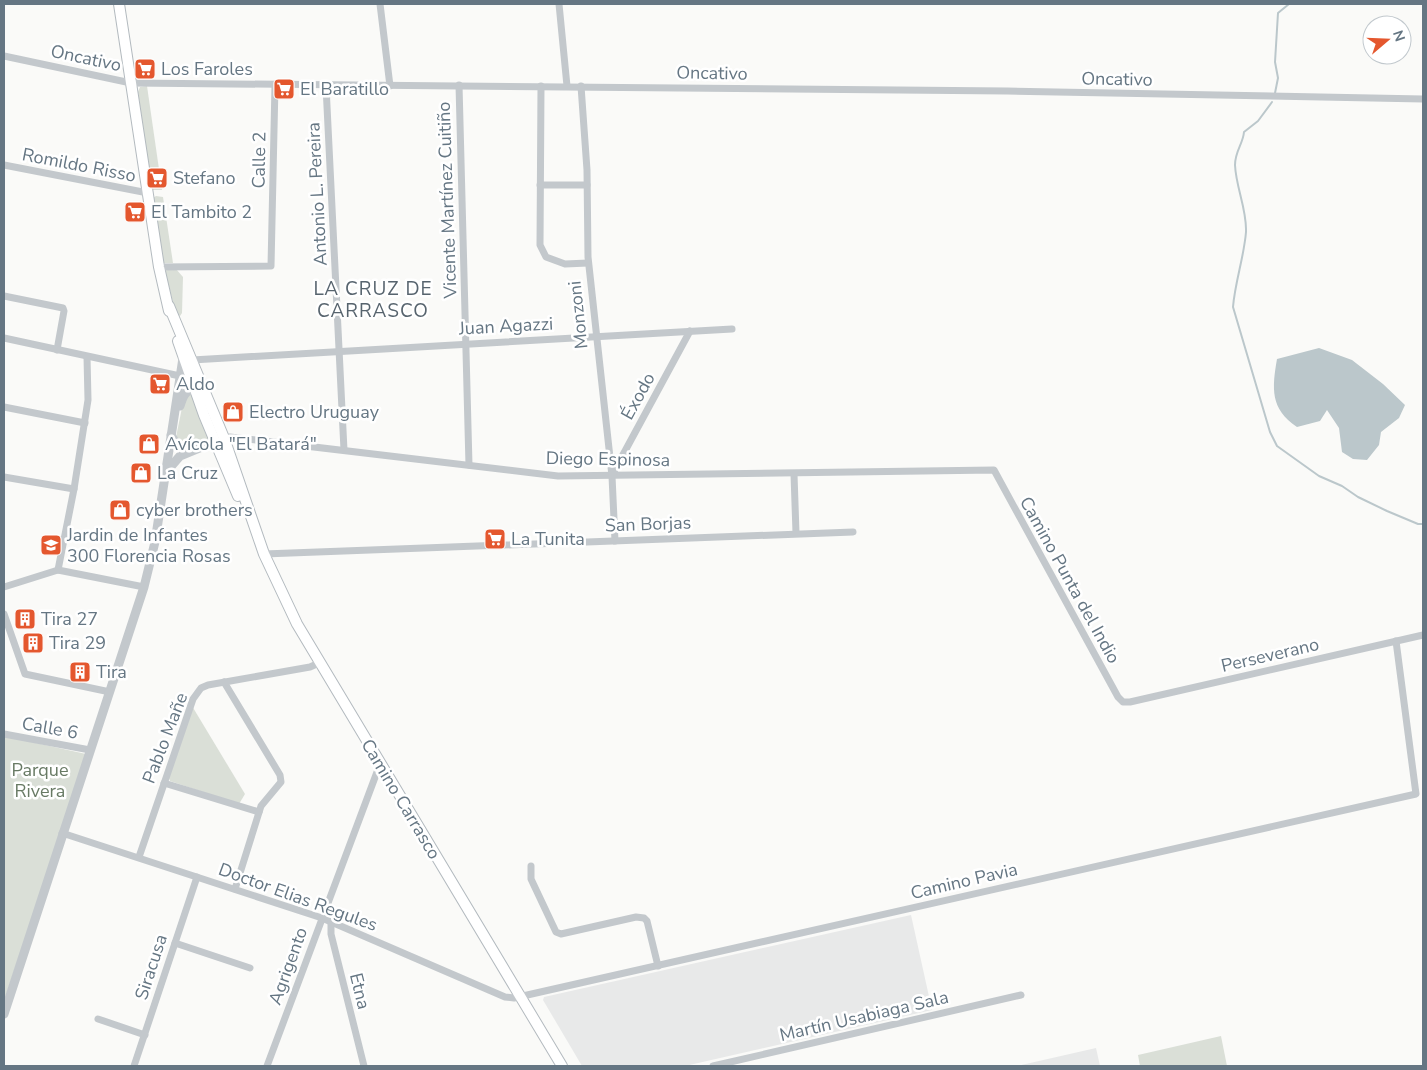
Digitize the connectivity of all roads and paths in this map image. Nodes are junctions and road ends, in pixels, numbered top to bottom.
1 (120, 4) edge
2 (380, 4) edge
3 (560, 4) edge
4 (4, 56) edge
5 (132, 83) junction
6 (275, 85) junction
7 (459, 85) junction
8 (326, 86) junction
9 (390, 86) junction
10 (541, 86) junction
11 (567, 86) junction
12 (581, 86) junction
13 (1423, 99) edge
14 (4, 165) edge
15 (540, 184) junction
16 (587, 185) junction
17 (148, 193) junction
18 (588, 262) junction
19 (159, 267) junction
20 (4, 296) edge
21 (732, 329) dead end
22 (690, 331) junction
23 (595, 335) junction
24 (4, 338) edge
25 (466, 344) junction
26 (57, 350) junction
27 (341, 350) junction
28 (87, 357) junction
29 (188, 359) junction
30 (180, 376) junction
31 (194, 388) junction
32 (4, 406) edge
33 (213, 412) junction
34 (174, 413) junction
35 (85, 423) junction
36 (171, 435) junction
37 (220, 440) junction
38 (194, 449) junction
39 (344, 450) junction
40 (469, 465) junction
41 (994, 470) joint
42 (166, 473) junction
43 (794, 474) junction
44 (612, 476) junction
45 (4, 477) edge
46 (74, 489) junction
47 (853, 532) dead end
48 (796, 533) junction
49 (615, 541) junction
50 (264, 554) junction
51 (58, 570) junction
52 (144, 586) junction
53 (4, 588) edge
54 (4, 614) edge
55 (1423, 635) edge
56 (1396, 642) junction
57 (319, 663) junction
58 (224, 682) junction
59 (110, 692) junction
60 (1123, 702) joint
61 (4, 734) edge
62 (90, 750) junction
63 (380, 764) junction
64 (164, 783) junction
65 (259, 812) junction
66 (62, 833) junction
67 (138, 858) junction
68 (531, 866) dead end
69 (197, 877) junction
70 (235, 889) junction
71 (322, 918) junction
72 (331, 922) junction
73 (175, 943) junction
74 (658, 966) junction
75 (250, 968) dead end
76 (1021, 995) dead end
77 (519, 997) junction
78 (4, 1014) edge
79 (98, 1019) dead end
80 (145, 1035) junction
81 (134, 1066) edge
82 (267, 1066) edge
83 (364, 1066) edge
84 (562, 1066) edge
85 (713, 1066) edge

1 - 5 main road, Camino Carrasco
2 - 9 street
3 - 11 street
4 - 5 street, Oncativo
5 - 6 street, Oncativo
5 - 17 main road, Camino Carrasco
6 - 8 street, Oncativo
6 - 19 street, Calle 2
7 - 9 street, Oncativo
7 - 10 street, Oncativo
7 - 25 street, Vicente Martínez Cuitiño
8 - 9 street, Oncativo
8 - 27 street, Antonio L. Pereira
10 - 11 street, Oncativo
10 - 15 street
11 - 12 street, Oncativo
12 - 13 street, Oncativo
12 - 16 street, Monzoni
14 - 17 street, Romildo Risso
15 - 16 street
15 - 18 street
16 - 18 street, Monzoni
17 - 19 main road, Camino Carrasco
18 - 23 street, Monzoni
19 - 29 main road, Camino Carrasco
20 - 26 street
21 - 22 street, Juan Agazzi
22 - 23 street, Juan Agazzi
22 - 44 street, Éxodo
23 - 25 street, Juan Agazzi
23 - 44 street, Monzoni
24 - 26 street
25 - 27 street, Juan Agazzi
25 - 40 street, Vicente Martínez Cuitiño
26 - 28 street
27 - 29 street, Juan Agazzi
27 - 39 street, Antonio L. Pereira
28 - 30 street
28 - 35 street
29 - 30 street
29 - 31 main road, Camino Carrasco
29 - 33 main road, Camino Carrasco
30 - 34 street
31 - 33 street, Camino Carrasco
31 - 34 street
31 - 37 main road, Camino Carrasco
32 - 35 street
33 - 37 main road, Camino Carrasco
34 - 36 street
35 - 46 street
36 - 38 street
36 - 42 street
37 - 38 street
37 - 39 street, Diego Espinosa
37 - 50 main road, Camino Carrasco
38 - 42 street
39 - 40 street, Diego Espinosa
40 - 44 street, Diego Espinosa
41 - 43 street, Diego Espinosa
41 - 60 street, Camino Punta del Indio
42 - 52 street
43 - 44 street, Diego Espinosa
43 - 48 street
44 - 49 street, Monzoni
45 - 46 street
46 - 51 street
47 - 48 street, San Borjas
48 - 49 street, San Borjas
49 - 50 street, San Borjas
50 - 57 main road, Camino Carrasco
51 - 52 street
51 - 53 street
52 - 59 street
54 - 59 street
55 - 56 street, Perseverano
56 - 60 street, Perseverano
56 - 74 street, Camino Pavia
57 - 58 street, Pablo Mañe
57 - 63 main road, Camino Carrasco
58 - 64 street, Pablo Mañe
58 - 65 street
59 - 62 street
61 - 62 street, Calle 6
62 - 66 street
63 - 71 street, Agrigento
63 - 77 main road, Camino Carrasco
64 - 65 street
64 - 67 street, Pablo Mañe
65 - 70 street
66 - 67 street, Doctor Elias Regules
66 - 78 street
67 - 69 street, Doctor Elias Regules
68 - 74 street
69 - 70 street, Doctor Elias Regules
69 - 73 street, Siracusa
70 - 71 street, Doctor Elias Regules
71 - 72 street, Doctor Elias Regules
71 - 82 street, Agrigento
72 - 77 street, Doctor Elias Regules
72 - 83 street, Etna
73 - 75 street
73 - 80 street, Siracusa
74 - 77 street, Camino Pavia
76 - 85 street, Martín Usabiaga Sala
77 - 84 main road, Camino Carrasco
79 - 80 street
80 - 81 street, Siracusa

